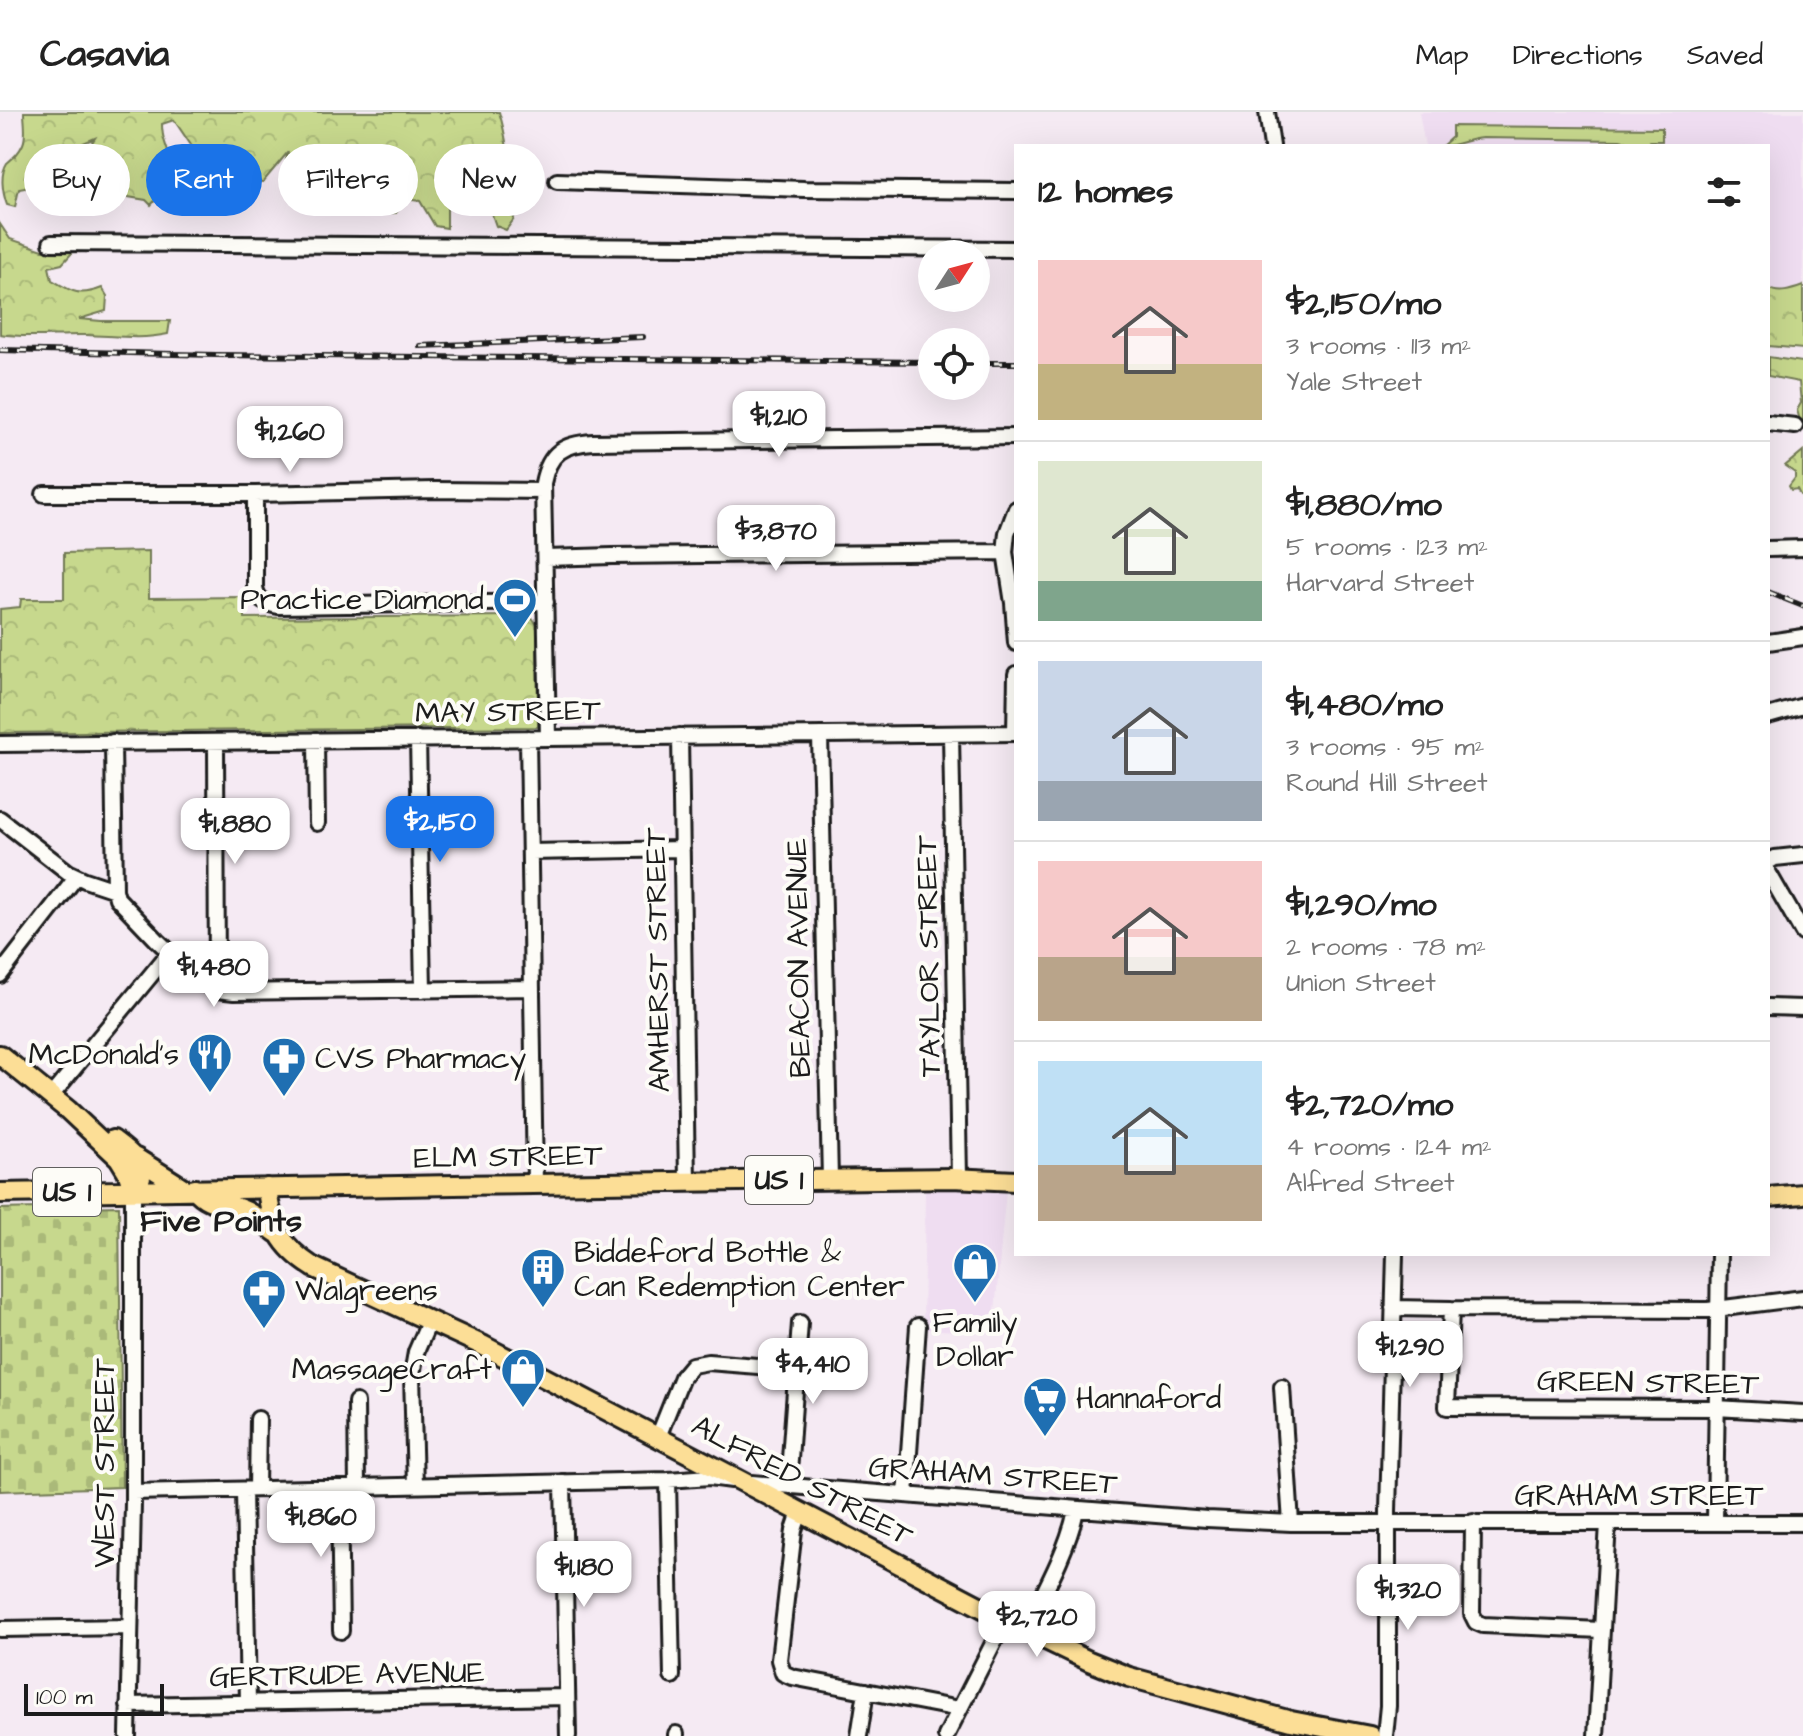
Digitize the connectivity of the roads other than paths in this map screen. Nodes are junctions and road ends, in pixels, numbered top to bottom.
1 (1267, 112) edge
2 (1272, 144) edge
3 (557, 181) dead end
4 (1014, 191) edge
5 (51, 243) dead end
6 (1014, 249) edge
7 (1770, 423) edge
8 (1795, 426) dead end
9 (1014, 437) edge
10 (538, 492) junction
11 (44, 494) dead end
12 (255, 494) junction
13 (1014, 514) edge
14 (1803, 548) edge
15 (1770, 549) edge
16 (1005, 552) junction
17 (546, 558) junction
18 (546, 602) junction
19 (1014, 626) edge
20 (1803, 637) edge
21 (1770, 642) edge
22 (1803, 706) edge
23 (1770, 711) edge
24 (1014, 733) edge
25 (951, 734) junction
26 (820, 735) junction
27 (680, 736) junction
28 (528, 738) junction
29 (548, 738) junction
30 (418, 739) junction
31 (316, 740) junction
32 (113, 742) junction
33 (216, 742) junction
34 (0, 744) edge
35 (0, 819) edge
36 (317, 823) dead end
37 (682, 849) junction
38 (530, 852) junction
39 (1803, 855) edge
40 (1770, 861) edge
41 (1770, 875) edge
42 (76, 877) junction
43 (115, 890) junction
44 (1801, 925) edge
45 (170, 952) junction
46 (0, 975) edge
47 (532, 988) junction
48 (217, 990) junction
49 (423, 990) junction
50 (1770, 1007) edge
51 (1803, 1008) edge
52 (0, 1055) edge
53 (51, 1096) junction
54 (68, 1110) junction
55 (133, 1156) junction
56 (959, 1178) junction
57 (830, 1179) junction
58 (1014, 1181) edge
59 (687, 1182) junction
60 (535, 1184) junction
61 (267, 1188) junction
62 (190, 1189) junction
63 (133, 1190) junction
64 (0, 1193) edge
65 (1803, 1194) edge
66 (1770, 1197) edge
67 (277, 1233) junction
68 (1395, 1256) edge
69 (1719, 1256) edge
70 (1803, 1298) edge
71 (1393, 1308) junction
72 (1451, 1309) junction
73 (1718, 1309) junction
74 (430, 1320) junction
75 (800, 1323) dead end
76 (918, 1326) dead end
77 (796, 1369) junction
78 (1282, 1387) dead end
79 (356, 1402) dead end
80 (1716, 1408) junction
81 (1803, 1413) edge
82 (258, 1419) dead end
83 (658, 1437) junction
84 (668, 1480) junction
85 (741, 1481) junction
86 (563, 1482) junction
87 (415, 1486) junction
88 (788, 1486) junction
89 (357, 1487) junction
90 (339, 1488) junction
91 (250, 1490) junction
92 (133, 1492) junction
93 (906, 1495) junction
94 (1076, 1509) junction
95 (800, 1512) junction
96 (1473, 1522) junction
97 (1715, 1522) junction
98 (1291, 1523) junction
99 (1389, 1523) junction
100 (1608, 1523) junction
101 (1803, 1523) edge
102 (1005, 1620) junction
103 (130, 1627) junction
104 (0, 1629) edge
105 (1025, 1630) junction
106 (1601, 1630) junction
107 (341, 1631) dead end
108 (672, 1676) dead end
109 (866, 1691) junction
110 (567, 1697) junction
111 (248, 1703) junction
112 (128, 1705) junction
113 (959, 1709) junction
114 (1290, 1728) edge
115 (128, 1736) edge
116 (568, 1736) edge
117 (859, 1736) edge
118 (946, 1736) edge
119 (1370, 1736) edge
120 (1385, 1736) edge
121 (1596, 1736) edge

1 - 2 street
3 - 4 street
5 - 6 street
7 - 8 street
9 - 10 street
10 - 12 street
10 - 17 street
11 - 12 street
12 - 18 street
13 - 16 street
14 - 15 street
16 - 17 street
16 - 19 street
17 - 18 street
18 - 29 street
20 - 21 street
22 - 23 street
24 - 25 street, MAY STREET
25 - 26 street, MAY STREET
25 - 56 street, TAYLOR STREET
26 - 27 street, MAY STREET
26 - 57 street, BEACON AVENUE
27 - 29 street, MAY STREET
27 - 37 street, AMHERST STREET
28 - 29 street, MAY STREET
28 - 30 street, MAY STREET
28 - 38 street
30 - 31 street, MAY STREET
30 - 49 street
31 - 33 street, MAY STREET
31 - 36 street
32 - 33 street, MAY STREET
32 - 34 street, MAY STREET
32 - 43 street
33 - 48 street
35 - 42 street
37 - 38 street
37 - 59 street, AMHERST STREET
38 - 47 street
39 - 40 street
41 - 44 street
42 - 43 street
42 - 46 street
43 - 45 street
45 - 48 street
45 - 53 street
47 - 49 street
47 - 60 street
48 - 49 street
50 - 51 street
52 - 53 main road
53 - 54 main road
54 - 55 main road
54 - 63 main road
55 - 62 main road, ALFRED STREET
55 - 63 main road
56 - 57 main road, ELM STREET / US 1
56 - 58 main road, ELM STREET / US 1
57 - 59 main road, ELM STREET / US 1
59 - 60 main road, ELM STREET / US 1
60 - 61 main road, ELM STREET / US 1
61 - 62 main road, ELM STREET / US 1
61 - 67 main road
62 - 63 main road, ELM STREET / US 1
62 - 67 main road, ALFRED STREET
63 - 64 main road, ELM STREET / US 1
63 - 92 street, WEST STREET
65 - 66 main road
67 - 74 main road, ALFRED STREET
68 - 71 street
69 - 73 street
70 - 73 street
71 - 72 street
71 - 99 street
72 - 73 street
72 - 80 street, GREEN STREET
73 - 80 street
74 - 83 main road, ALFRED STREET
74 - 87 street
75 - 77 street
76 - 93 street
77 - 83 street
77 - 88 street
78 - 98 street
79 - 89 street
80 - 81 street, GREEN STREET
80 - 97 street
82 - 91 street
83 - 85 main road, ALFRED STREET
84 - 85 street, GRAHAM STREET
84 - 86 street, GRAHAM STREET
84 - 108 street
85 - 88 street, GRAHAM STREET
85 - 95 main road, ALFRED STREET
86 - 87 street, GRAHAM STREET
86 - 110 street
87 - 89 street, GRAHAM STREET
88 - 93 street, GRAHAM STREET
89 - 90 street, GRAHAM STREET
90 - 91 street, GRAHAM STREET
90 - 107 street
91 - 92 street, GRAHAM STREET
91 - 111 street
92 - 103 street, WEST STREET
93 - 94 street, GRAHAM STREET
94 - 98 street, GRAHAM STREET
94 - 105 street
95 - 102 main road, ALFRED STREET
95 - 109 street
96 - 99 street, GRAHAM STREET
96 - 100 street, GRAHAM STREET
96 - 106 street
97 - 100 street, GRAHAM STREET
97 - 101 street, GRAHAM STREET
98 - 99 street, GRAHAM STREET
99 - 120 street
100 - 106 street
102 - 105 main road, ALFRED STREET
102 - 113 street
103 - 104 street
103 - 112 street, WEST STREET
105 - 114 main road, ALFRED STREET
106 - 121 street
109 - 113 street
109 - 117 street
110 - 111 street, GERTRUDE AVENUE
110 - 116 street
111 - 112 street, GERTRUDE AVENUE
112 - 115 street, WEST STREET
113 - 118 street
114 - 119 main road, ALFRED STREET

